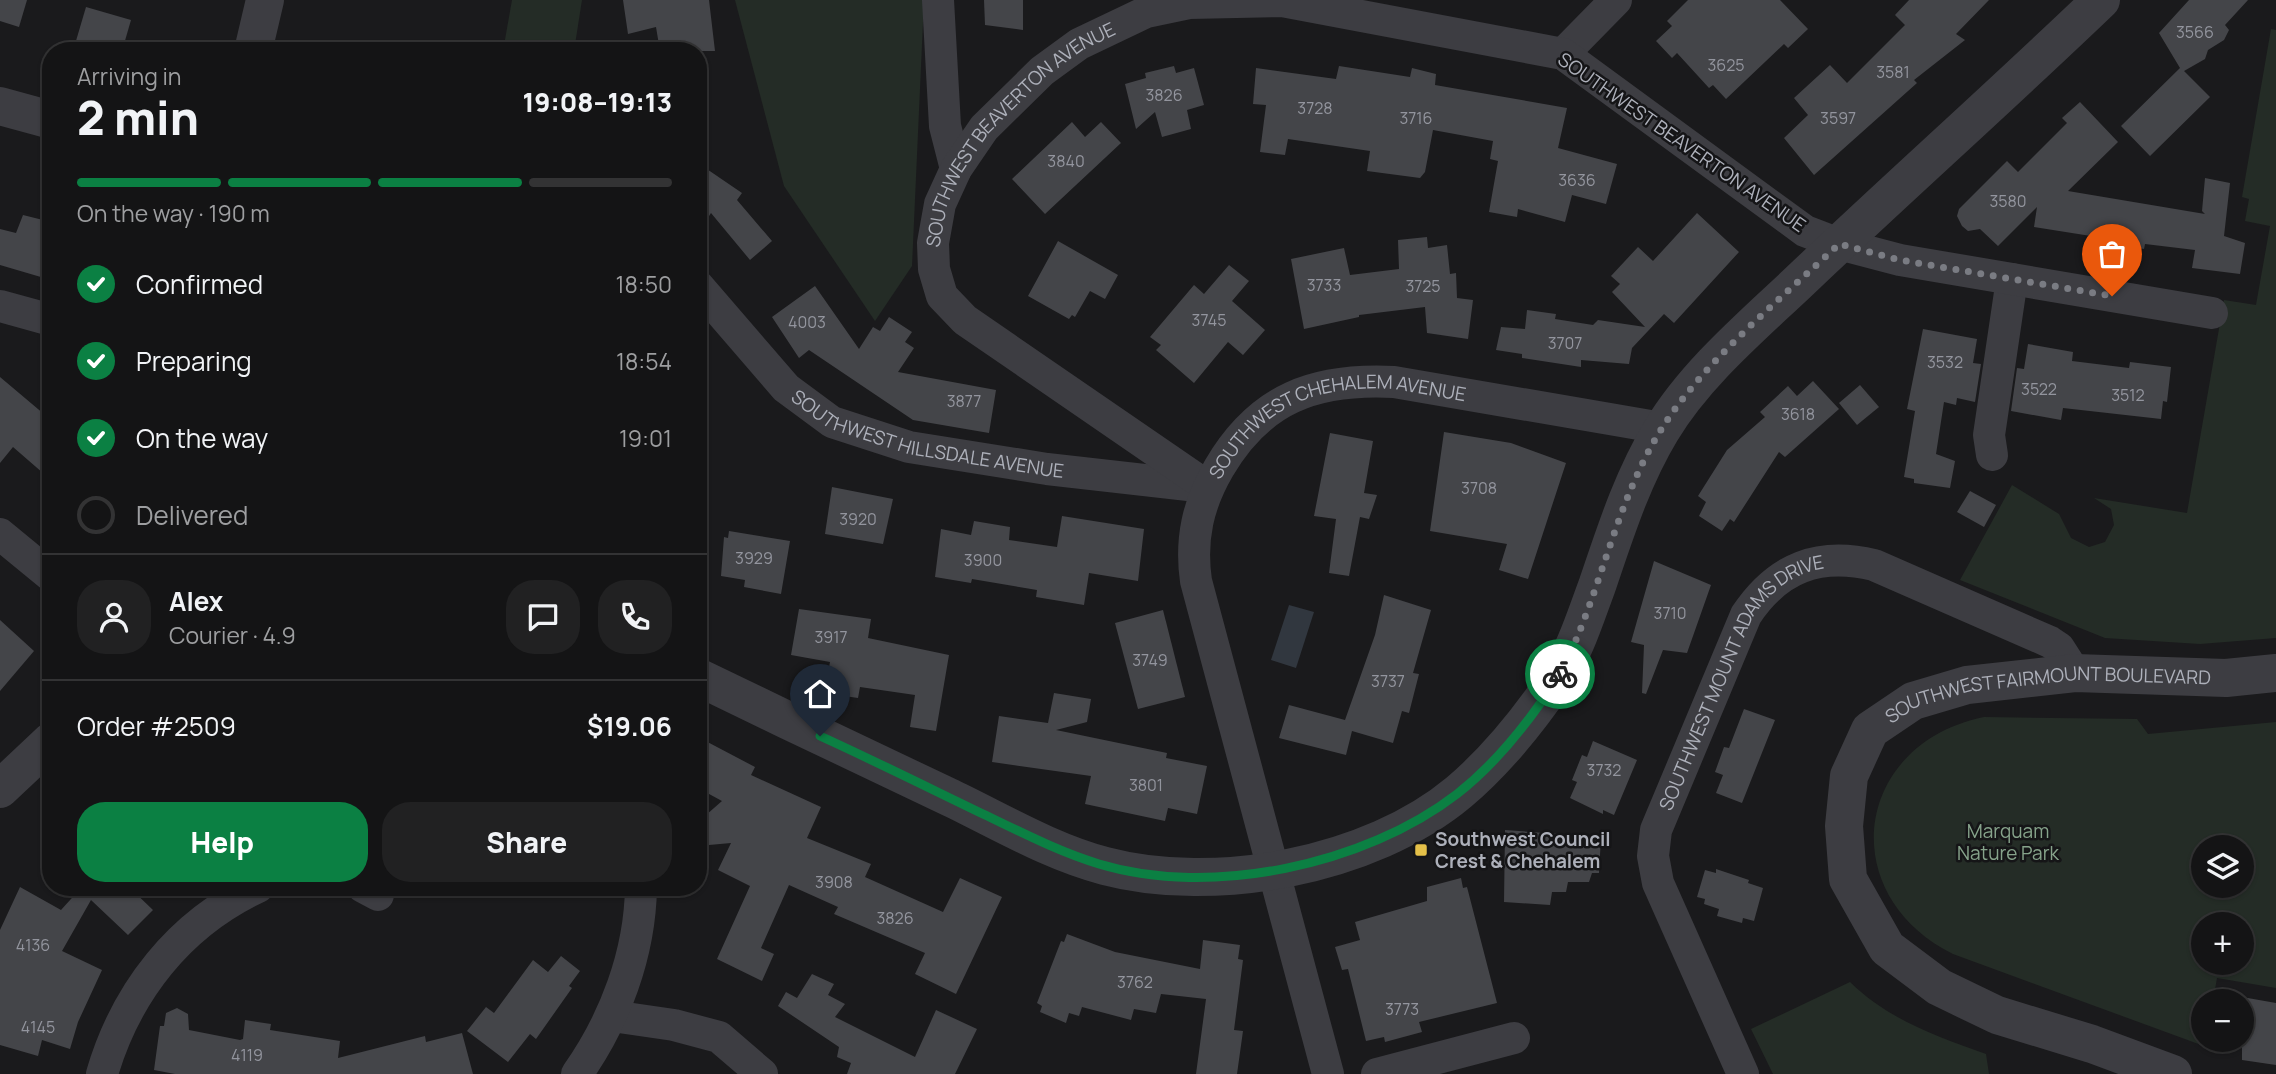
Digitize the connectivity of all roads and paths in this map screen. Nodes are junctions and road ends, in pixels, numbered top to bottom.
1 (265, 0) edge
2 (938, 0) edge
3 (1616, 0) edge
4 (2101, 0) edge
5 (1331, 5) edge
6 (255, 42) edge
7 (1563, 54) junction
8 (0, 106) edge
9 (42, 118) edge
10 (956, 169) junction
11 (1839, 244) junction
12 (2012, 279) junction
13 (707, 296) edge
14 (0, 306) edge
15 (2212, 313) dead end
16 (42, 318) edge
17 (1662, 428) junction
18 (1992, 455) dead end
19 (1208, 487) junction
20 (0, 534) edge
21 (42, 569) edge
22 (2075, 673) junction
23 (2276, 673) edge
24 (707, 681) edge
25 (42, 749) edge
26 (3, 782) edge
27 (1272, 870) junction
28 (244, 896) edge
29 (640, 896) edge
30 (612, 1016) junction
31 (1514, 1038) dead end
32 (102, 1074) edge
33 (577, 1074) edge
34 (762, 1074) edge
35 (1328, 1074) edge
36 (1377, 1074) edge
37 (1743, 1074) edge
38 (2173, 1074) edge

1 - 6 street
2 - 10 street
3 - 7 street
4 - 11 street
5 - 7 street, SOUTHWEST BEAVERTON AVENUE
5 - 10 street, SOUTHWEST BEAVERTON AVENUE
7 - 11 street, SOUTHWEST BEAVERTON AVENUE
8 - 9 street
10 - 19 street, SOUTHWEST BEAVERTON AVENUE
11 - 12 street, SOUTHWEST BEAVERTON AVENUE
11 - 17 street
12 - 15 street, SOUTHWEST BEAVERTON AVENUE
12 - 18 street
13 - 19 street, SOUTHWEST HILLSDALE AVENUE
14 - 16 street
17 - 19 street, SOUTHWEST CHEHALEM AVENUE
17 - 27 street
19 - 27 street, SOUTHWEST CHEHALEM AVENUE
20 - 21 street
22 - 23 street, SOUTHWEST FAIRMOUNT BOULEVARD
22 - 37 street, SOUTHWEST MOUNT ADAMS DRIVE
22 - 38 street, SOUTHWEST FAIRMOUNT BOULEVARD
24 - 27 street
25 - 26 street
27 - 35 street, SOUTHWEST CHEHALEM AVENUE
28 - 32 street
29 - 30 street
30 - 33 street
30 - 34 street
31 - 36 street

